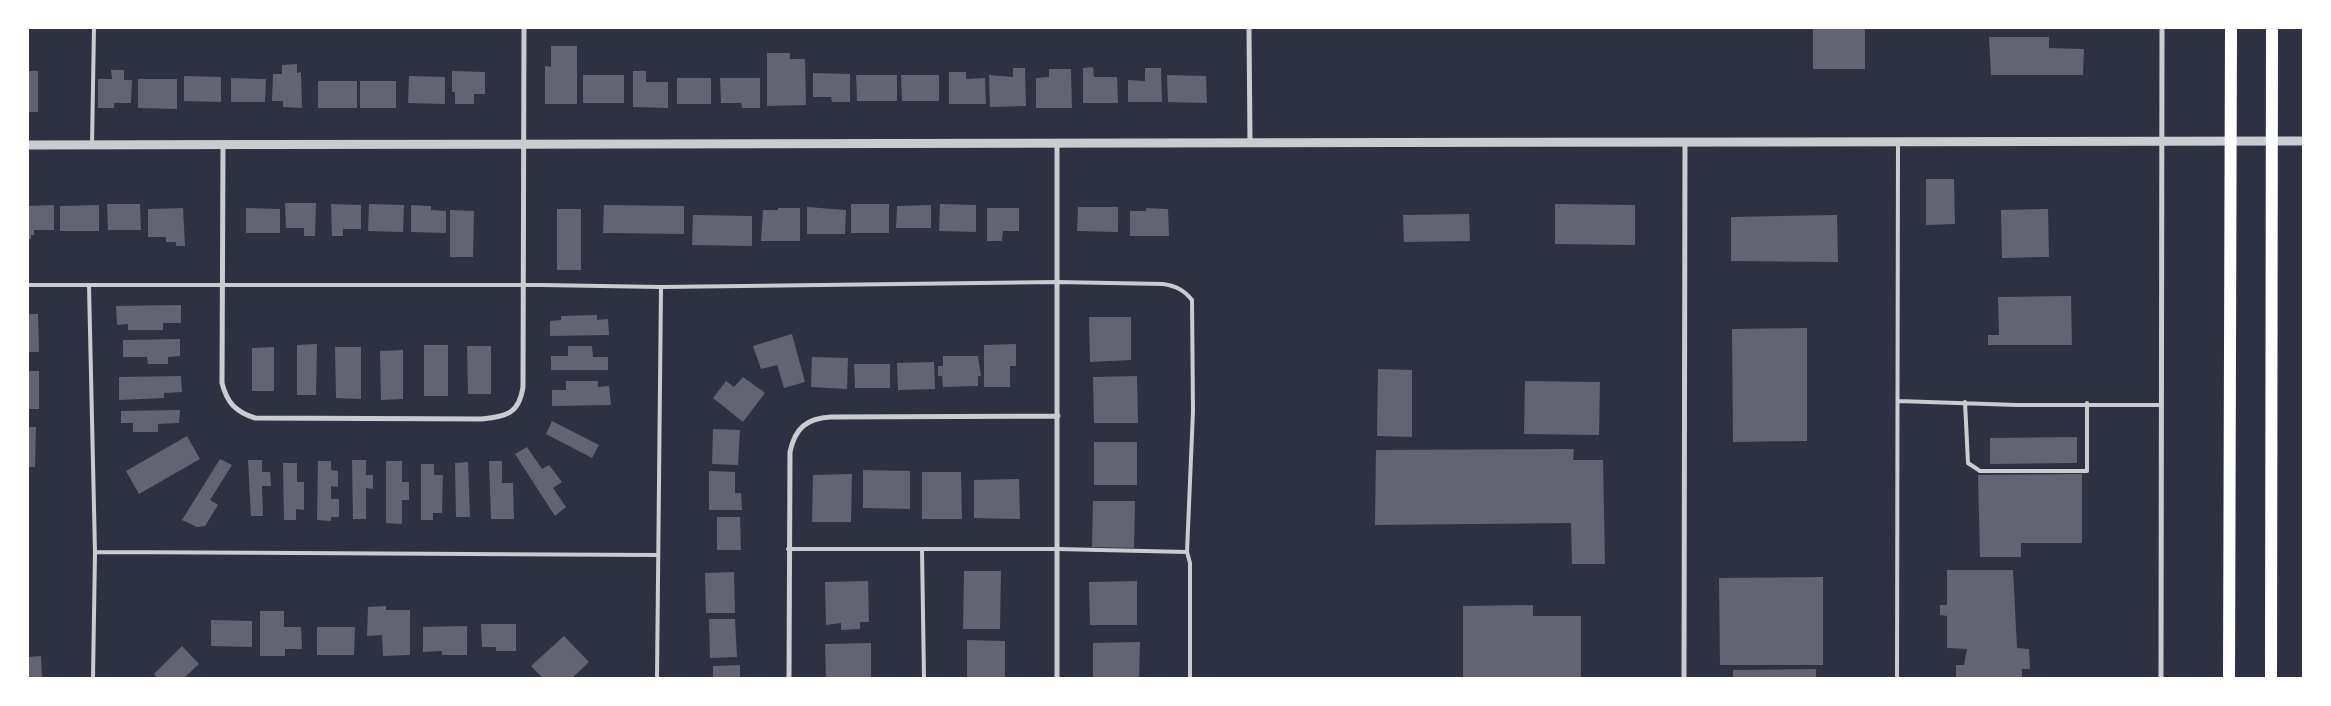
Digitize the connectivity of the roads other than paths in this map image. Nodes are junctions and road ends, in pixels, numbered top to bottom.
1 (94, 28) edge
2 (524, 28) edge
3 (1250, 28) edge
4 (2162, 28) edge
5 (2231, 28) edge
6 (2272, 28) edge
7 (2160, 141) junction
8 (2231, 141) junction
9 (2271, 141) junction
10 (2304, 141) edge
11 (1250, 142) junction
12 (1685, 142) junction
13 (1898, 142) junction
14 (1058, 143) junction
15 (524, 144) junction
16 (28, 145) edge
17 (92, 145) junction
18 (223, 145) junction
19 (1057, 282) junction
20 (28, 285) edge
21 (222, 285) junction
22 (525, 285) junction
23 (89, 286) junction
24 (661, 287) junction
25 (1898, 401) junction
26 (1966, 402) junction
27 (2088, 403) junction
28 (2161, 405) junction
29 (1058, 416) junction
30 (1058, 548) junction
31 (788, 549) junction
32 (922, 549) junction
33 (95, 552) junction
34 (1187, 552) junction
35 (657, 555) junction
36 (93, 678) edge
37 (657, 678) edge
38 (789, 678) edge
39 (924, 678) edge
40 (1057, 678) edge
41 (1190, 678) edge
42 (1684, 678) edge
43 (1897, 678) edge
44 (2160, 678) edge
45 (2229, 678) edge
46 (2270, 678) edge

1 - 17 lane
2 - 15 street
3 - 11 street
4 - 7 street
5 - 8 main road
6 - 9 main road
7 - 8 street
7 - 13 street
7 - 28 street
8 - 9 street
8 - 45 main road
9 - 10 street
9 - 46 main road
11 - 12 street
11 - 14 street
12 - 13 street
12 - 42 street
13 - 25 lane
14 - 15 street
14 - 19 street
15 - 18 street
15 - 22 street
16 - 17 street
17 - 18 street
18 - 21 street
19 - 24 lane
19 - 29 street
19 - 34 lane
20 - 23 lane
21 - 22 lane
21 - 22 street
21 - 23 lane
22 - 24 lane
23 - 33 lane
24 - 35 lane
25 - 26 lane
25 - 43 lane
26 - 27 lane
26 - 27 lane
27 - 28 lane
28 - 44 street
29 - 30 street
29 - 31 street
30 - 32 lane
30 - 34 lane
30 - 40 street
31 - 32 lane
31 - 38 street
32 - 39 lane
33 - 35 lane
33 - 36 lane
34 - 41 lane
35 - 37 lane

